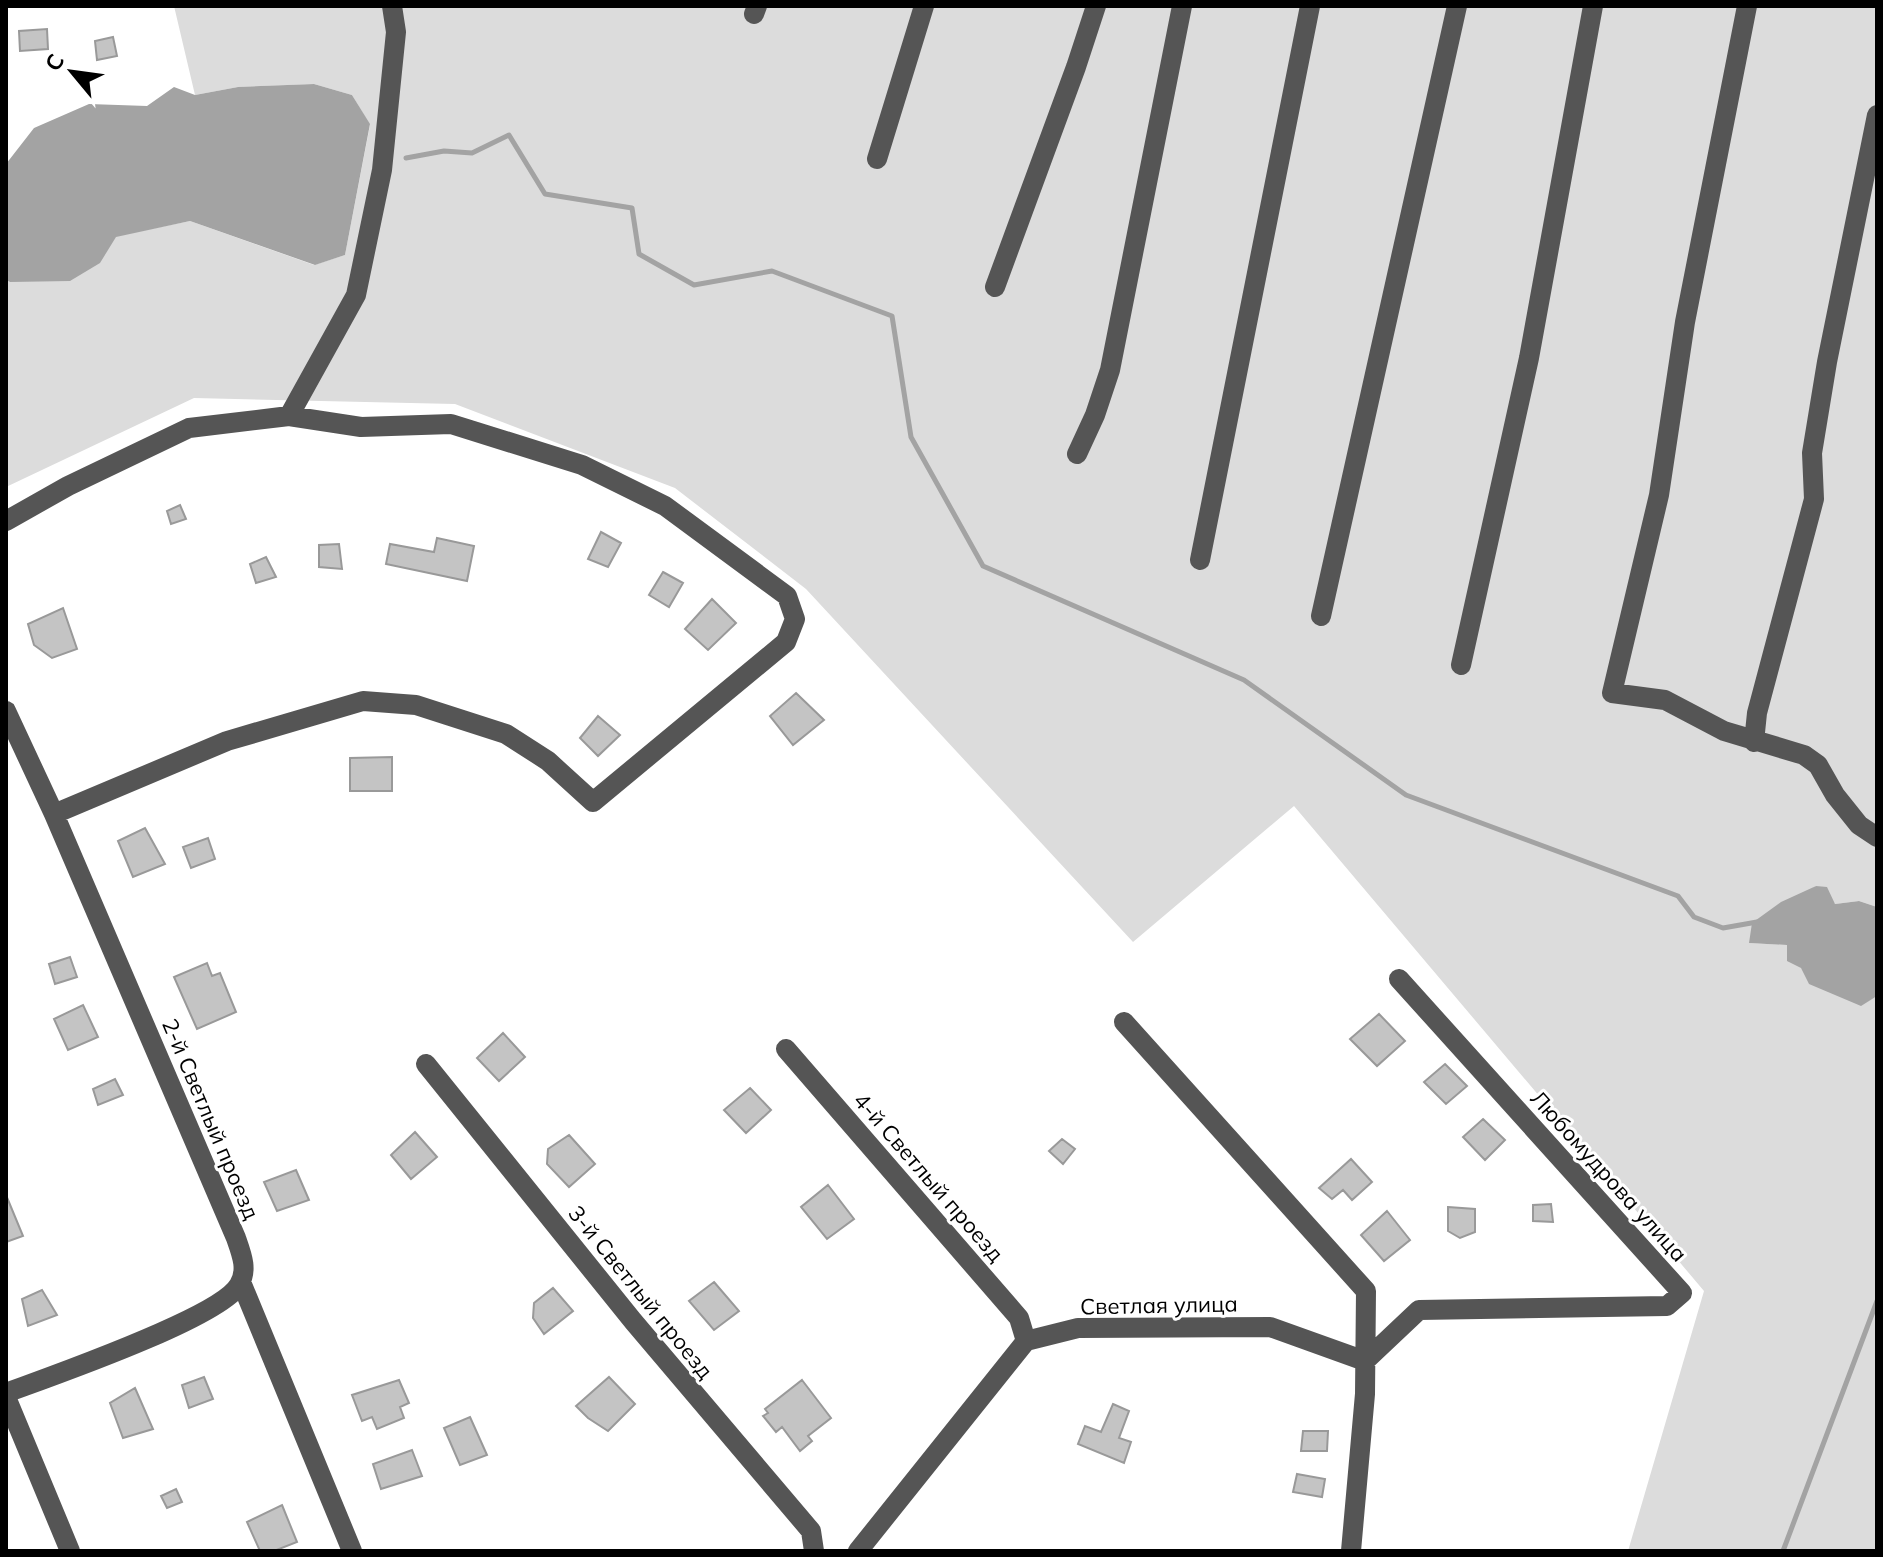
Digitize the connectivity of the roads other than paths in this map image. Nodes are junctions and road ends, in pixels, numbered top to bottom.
1 (392, 6) edge
2 (924, 6) edge
3 (1096, 6) edge
4 (1182, 6) edge
5 (1310, 6) edge
6 (1457, 6) edge
7 (1593, 6) edge
8 (1747, 6) edge
9 (1877, 115) edge
10 (877, 159) dead end
11 (995, 287) dead end
12 (289, 416) junction
13 (1077, 454) dead end
14 (6, 521) edge
15 (1200, 560) dead end
16 (1321, 616) dead end
17 (1461, 665) dead end
18 (6, 711) edge
19 (1754, 742) junction
20 (54, 814) junction
21 (1877, 837) edge
22 (1399, 979) dead end
23 (1124, 1022) dead end
24 (786, 1049) dead end
25 (426, 1064) dead end
26 (241, 1282) junction
27 (1026, 1341) junction
28 (1365, 1361) junction
29 (6, 1395) edge
30 (70, 1551) edge
31 (352, 1551) edge
32 (814, 1551) edge
33 (858, 1551) edge
34 (1351, 1551) edge

1 - 12 street
2 - 10 street
3 - 11 street
4 - 13 street
5 - 15 street
6 - 16 street
7 - 17 street
8 - 19 street
9 - 19 street
12 - 14 street
12 - 20 street
18 - 20 street, 2-й Светлый проезд
19 - 21 street
20 - 26 street, 2-й Светлый проезд
22 - 28 street, Любомудрова улица
23 - 28 street
24 - 27 street, 4-й Светлый проезд
25 - 32 street, 3-й Светлый проезд
26 - 29 street
26 - 31 street, 2-й Светлый проезд
27 - 28 street, Светлая улица
27 - 33 street
28 - 34 street
29 - 30 street

